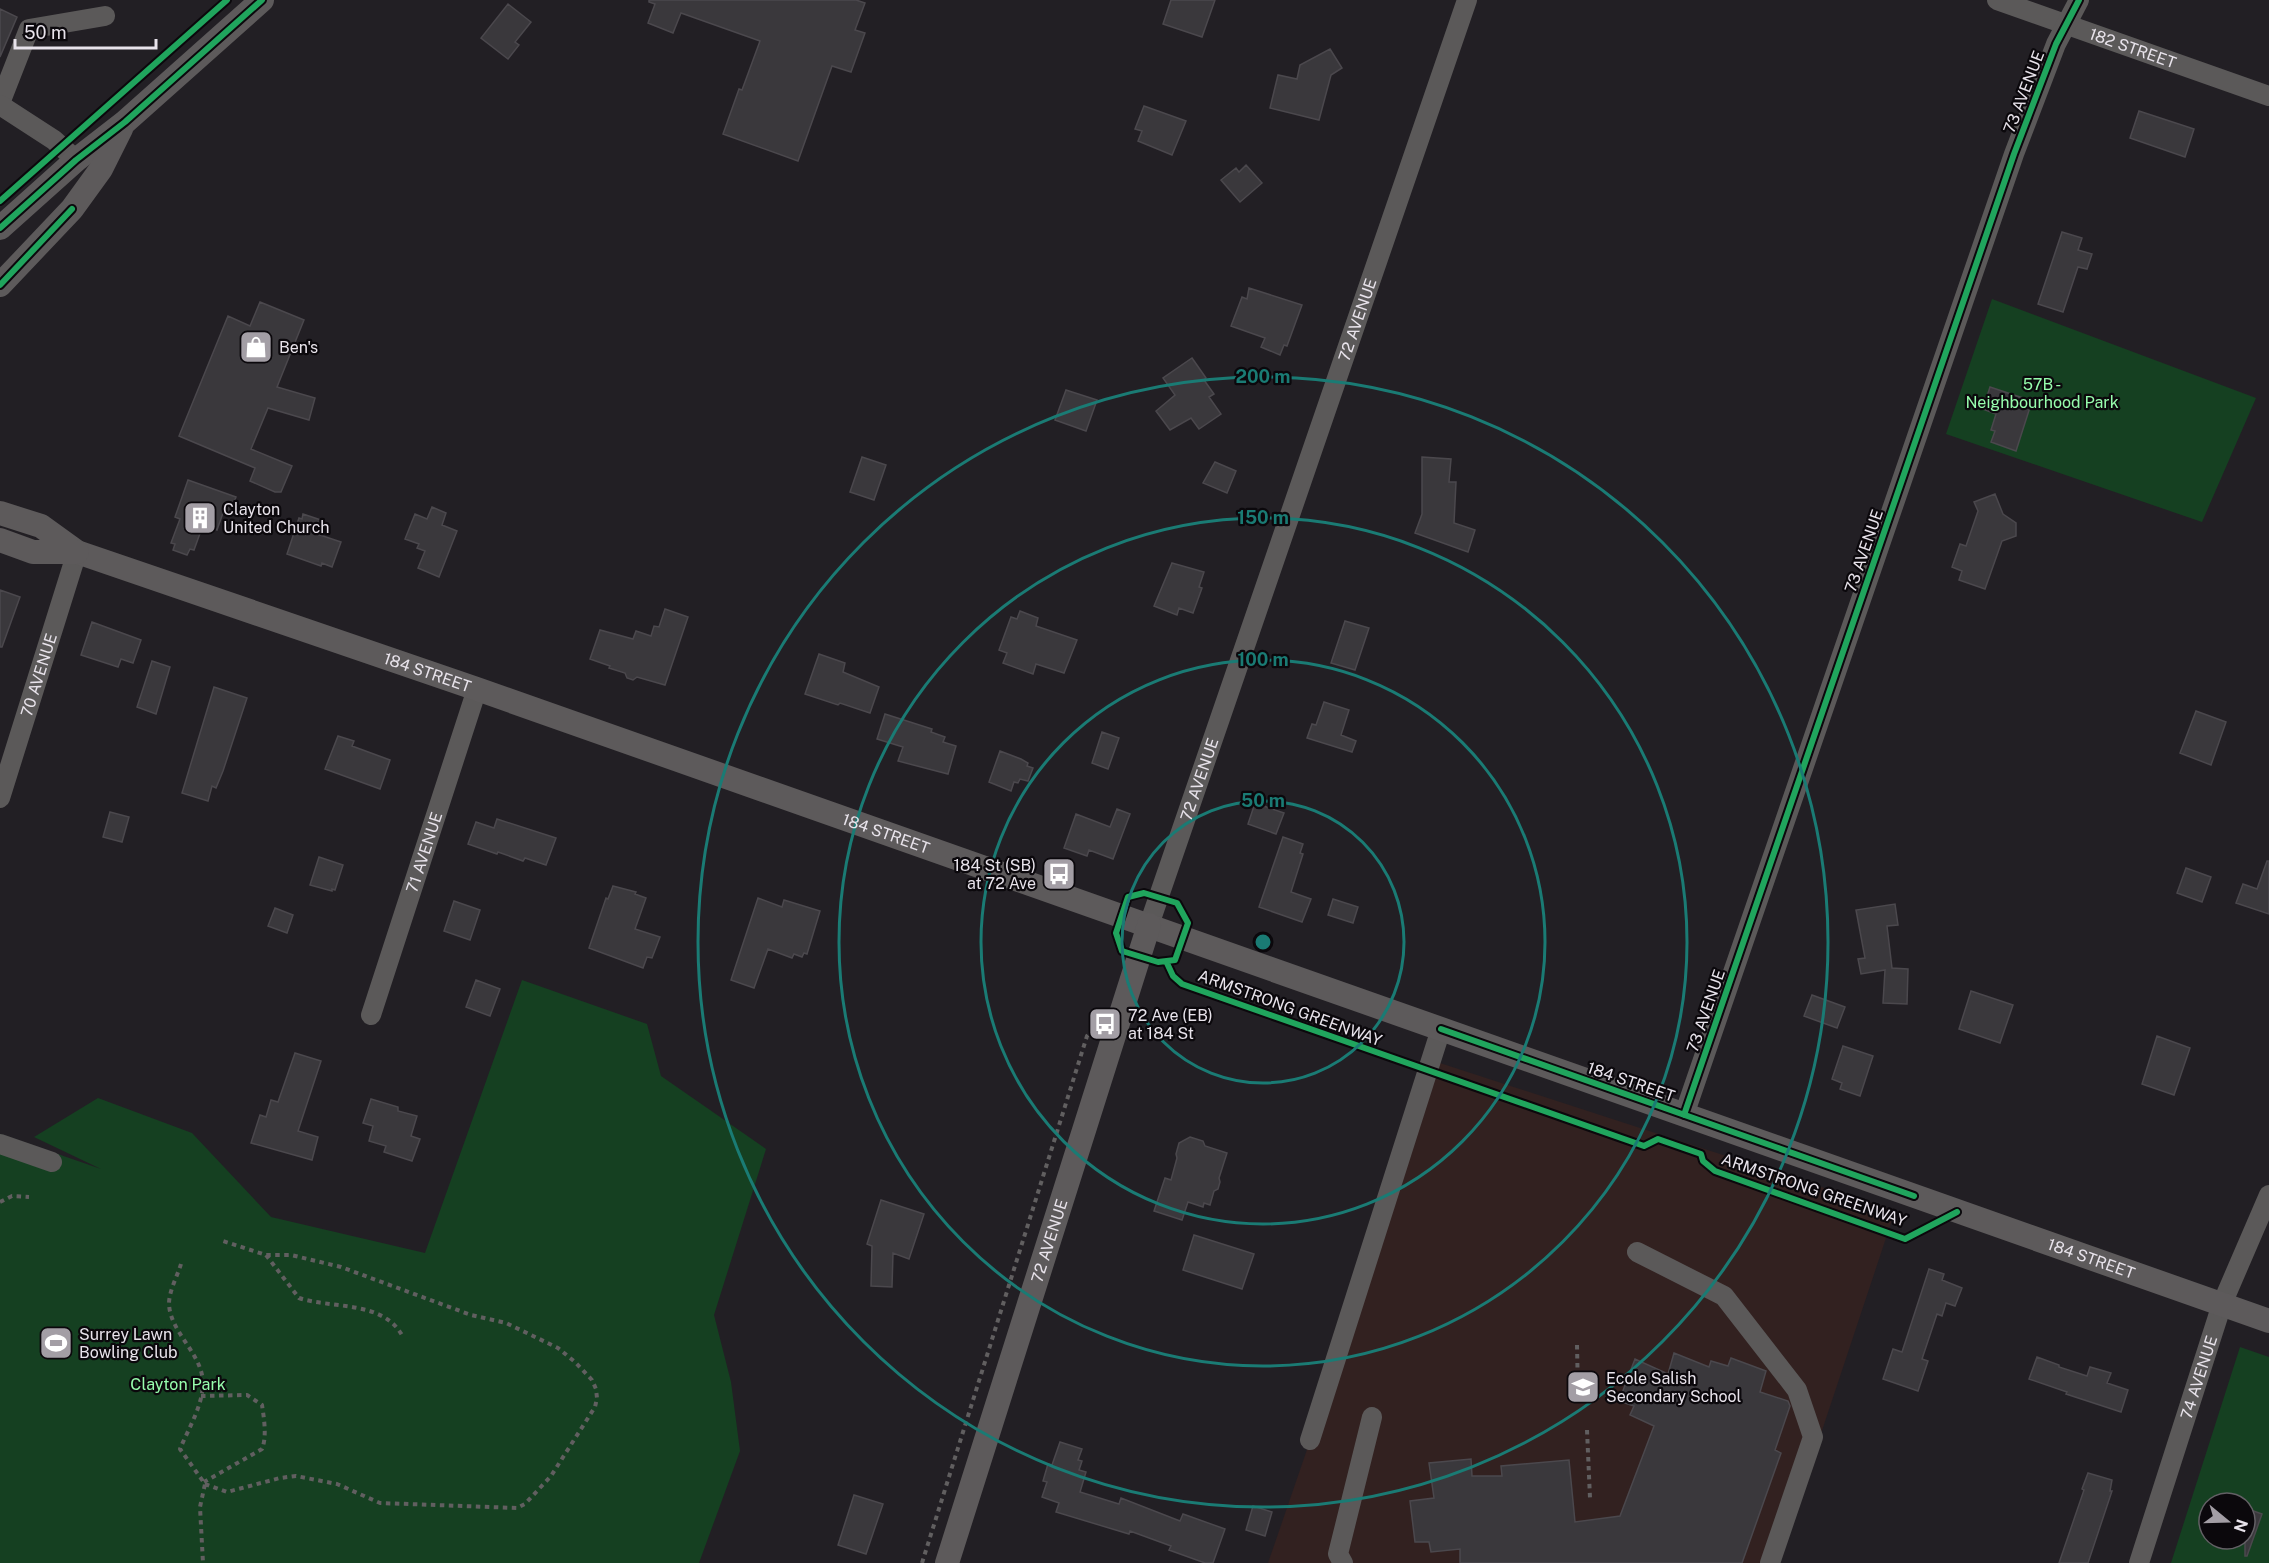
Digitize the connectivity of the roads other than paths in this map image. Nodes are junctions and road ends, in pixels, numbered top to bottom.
1 (262, 0) edge
2 (1467, 0) edge
3 (1998, 0) edge
4 (2079, 0) edge
5 (105, 16) dead end
6 (2067, 24) junction
7 (2269, 96) edge
8 (0, 104) edge
9 (125, 122) junction
10 (76, 160) junction
11 (0, 228) edge
12 (0, 285) edge
13 (0, 513) edge
14 (0, 540) edge
15 (77, 552) junction
16 (477, 689) junction
17 (0, 798) edge
18 (1149, 926) junction
19 (371, 1015) dead end
20 (1441, 1029) junction
21 (1684, 1115) junction
22 (0, 1144) edge
23 (52, 1162) dead end
24 (2269, 1195) edge
25 (1637, 1252) dead end
26 (2222, 1304) junction
27 (2269, 1321) edge
28 (1372, 1417) dead end
29 (1310, 1440) dead end
30 (947, 1563) edge
31 (1343, 1563) edge
32 (1770, 1563) edge
33 (2139, 1563) edge

1 - 9 main road
2 - 18 street, 72 AVENUE
3 - 6 street, 182 STREET
4 - 6 street, 73 AVENUE
5 - 8 street
6 - 7 street, 182 STREET
6 - 21 street, 73 AVENUE
8 - 10 street
9 - 10 main road
9 - 12 main road
10 - 11 main road
13 - 15 main road, 184 STREET
14 - 15 main road, 184 STREET
15 - 16 main road, 184 STREET
15 - 17 street, 70 AVENUE
16 - 18 main road, 184 STREET
16 - 19 street, 71 AVENUE
18 - 20 main road, 184 STREET
18 - 30 main road, 72 AVENUE
20 - 21 main road, 184 STREET
20 - 29 street
21 - 26 main road, 184 STREET
22 - 23 street
24 - 26 street, 74 AVENUE
25 - 32 street
26 - 27 main road, 184 STREET
26 - 33 street, 74 AVENUE
28 - 31 street

